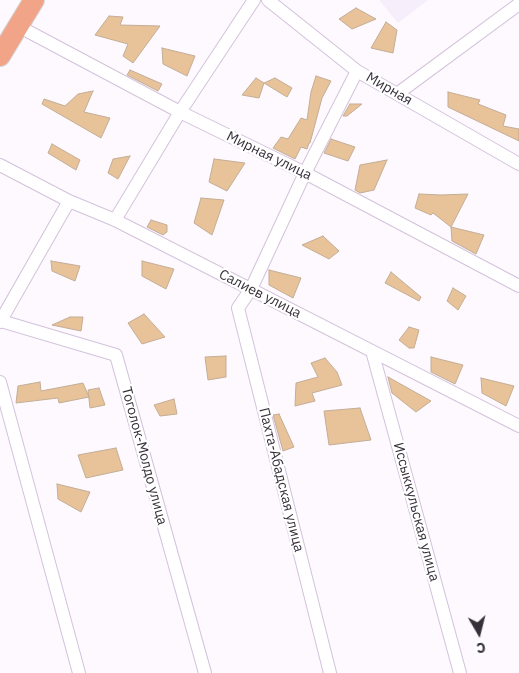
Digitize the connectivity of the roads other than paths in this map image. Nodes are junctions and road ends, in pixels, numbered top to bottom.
1 (34, 0) edge
2 (254, 0) edge
3 (268, 0) edge
4 (519, 4) edge
5 (18, 26) junction
6 (0, 56) edge
7 (358, 71) junction
8 (397, 94) junction
9 (180, 112) junction
10 (519, 164) edge
11 (0, 165) edge
12 (305, 174) junction
13 (69, 201) junction
14 (115, 220) junction
15 (519, 286) edge
16 (251, 289) junction
17 (0, 322) edge
18 (372, 350) junction
19 (0, 382) edge
20 (519, 426) edge
21 (79, 673) edge
22 (204, 673) edge
23 (330, 673) edge
24 (460, 673) edge

1 - 5 main road
2 - 9 street
3 - 7 street, Мирная
4 - 8 street
5 - 6 main road
5 - 9 street, Мирная улица
7 - 8 street, Мирная
7 - 12 street, Пахта-Абадская улица
8 - 10 street, Мирная
9 - 12 street, Мирная улица
9 - 14 street
11 - 13 street, Салиев улица
12 - 15 street, Мирная улица
12 - 16 street, Пахта-Абадская улица
13 - 14 street, Салиев улица
13 - 17 street, Тоголок-Молдо улица
14 - 16 street, Салиев улица
16 - 18 street, Салиев улица
16 - 23 street, Пахта-Абадская улица
17 - 22 street, Тоголок-Молдо улица
18 - 20 street, Салиев улица
18 - 24 street, Иссыккульская улица
19 - 21 street

